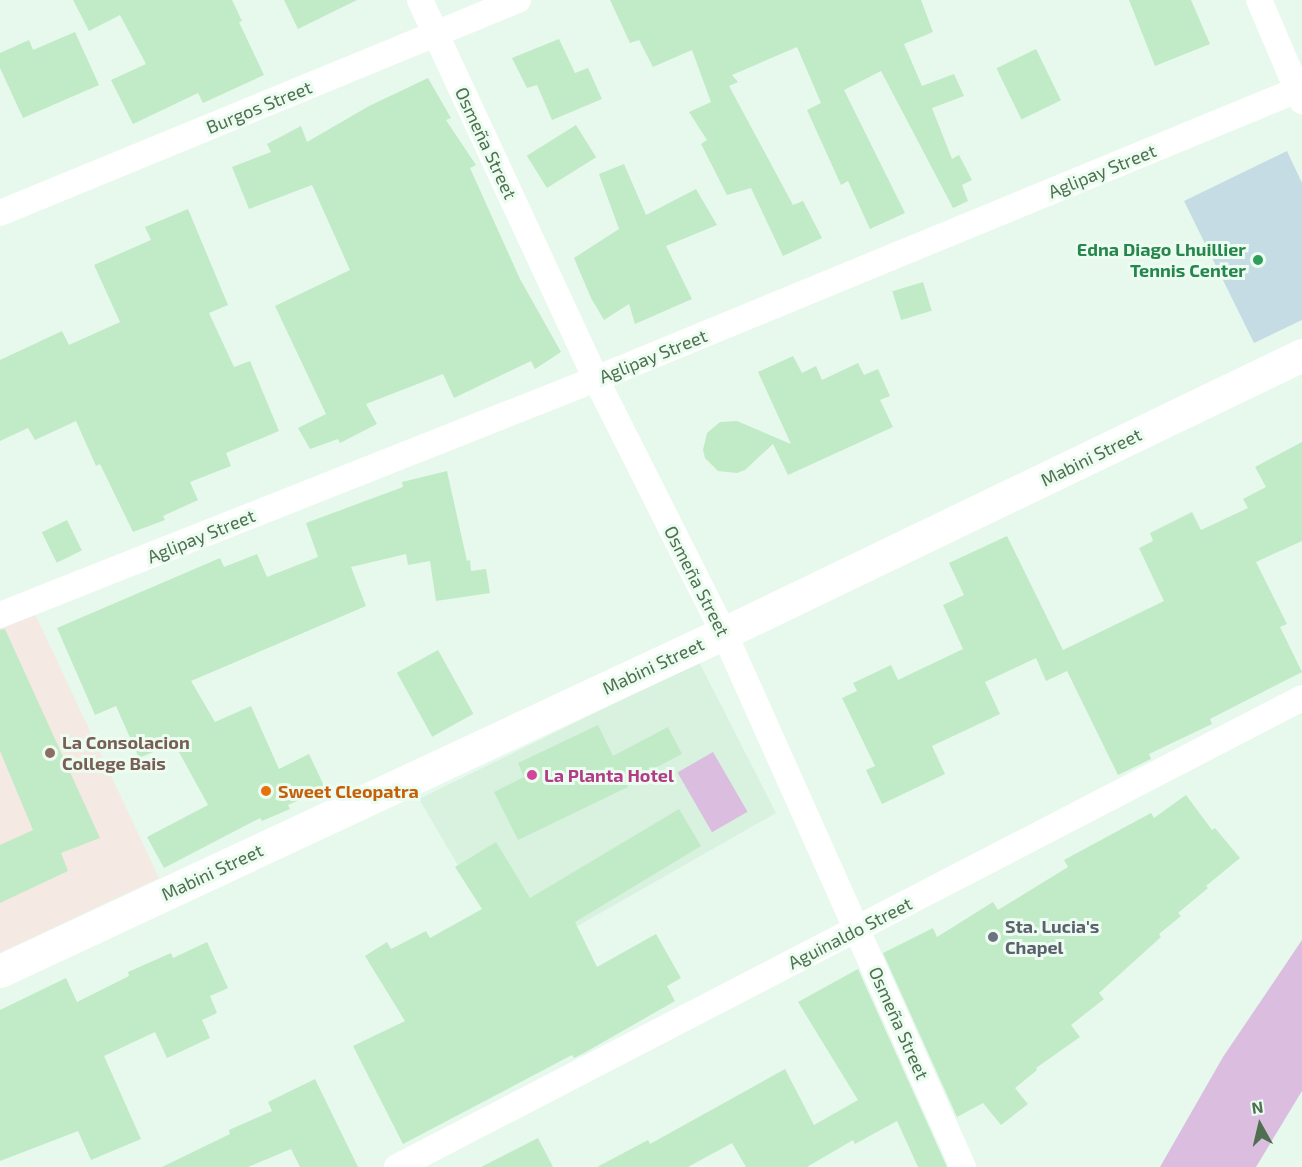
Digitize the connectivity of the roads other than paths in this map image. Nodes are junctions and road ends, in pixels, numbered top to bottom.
1 (420, 0) edge
2 (518, 0) edge
3 (1259, 0) edge
4 (436, 35) junction
5 (1300, 93) edge
6 (0, 213) edge
7 (1302, 355) edge
8 (596, 379) junction
9 (0, 615) edge
10 (724, 633) junction
11 (1302, 698) edge
12 (857, 930) junction
13 (0, 972) edge
14 (397, 1167) edge
15 (963, 1167) edge

1 - 4 street, Osmeña Street
2 - 4 street, Burgos Street
3 - 5 street
4 - 6 street, Burgos Street
4 - 8 street, Osmeña Street
5 - 8 street, Aglipay Street
7 - 10 street, Mabini Street
8 - 9 street, Aglipay Street
8 - 10 street, Osmeña Street
10 - 12 street, Osmeña Street
10 - 13 street, Mabini Street
11 - 12 street, Aguinaldo Street
12 - 14 street, Aguinaldo Street
12 - 15 street, Osmeña Street

